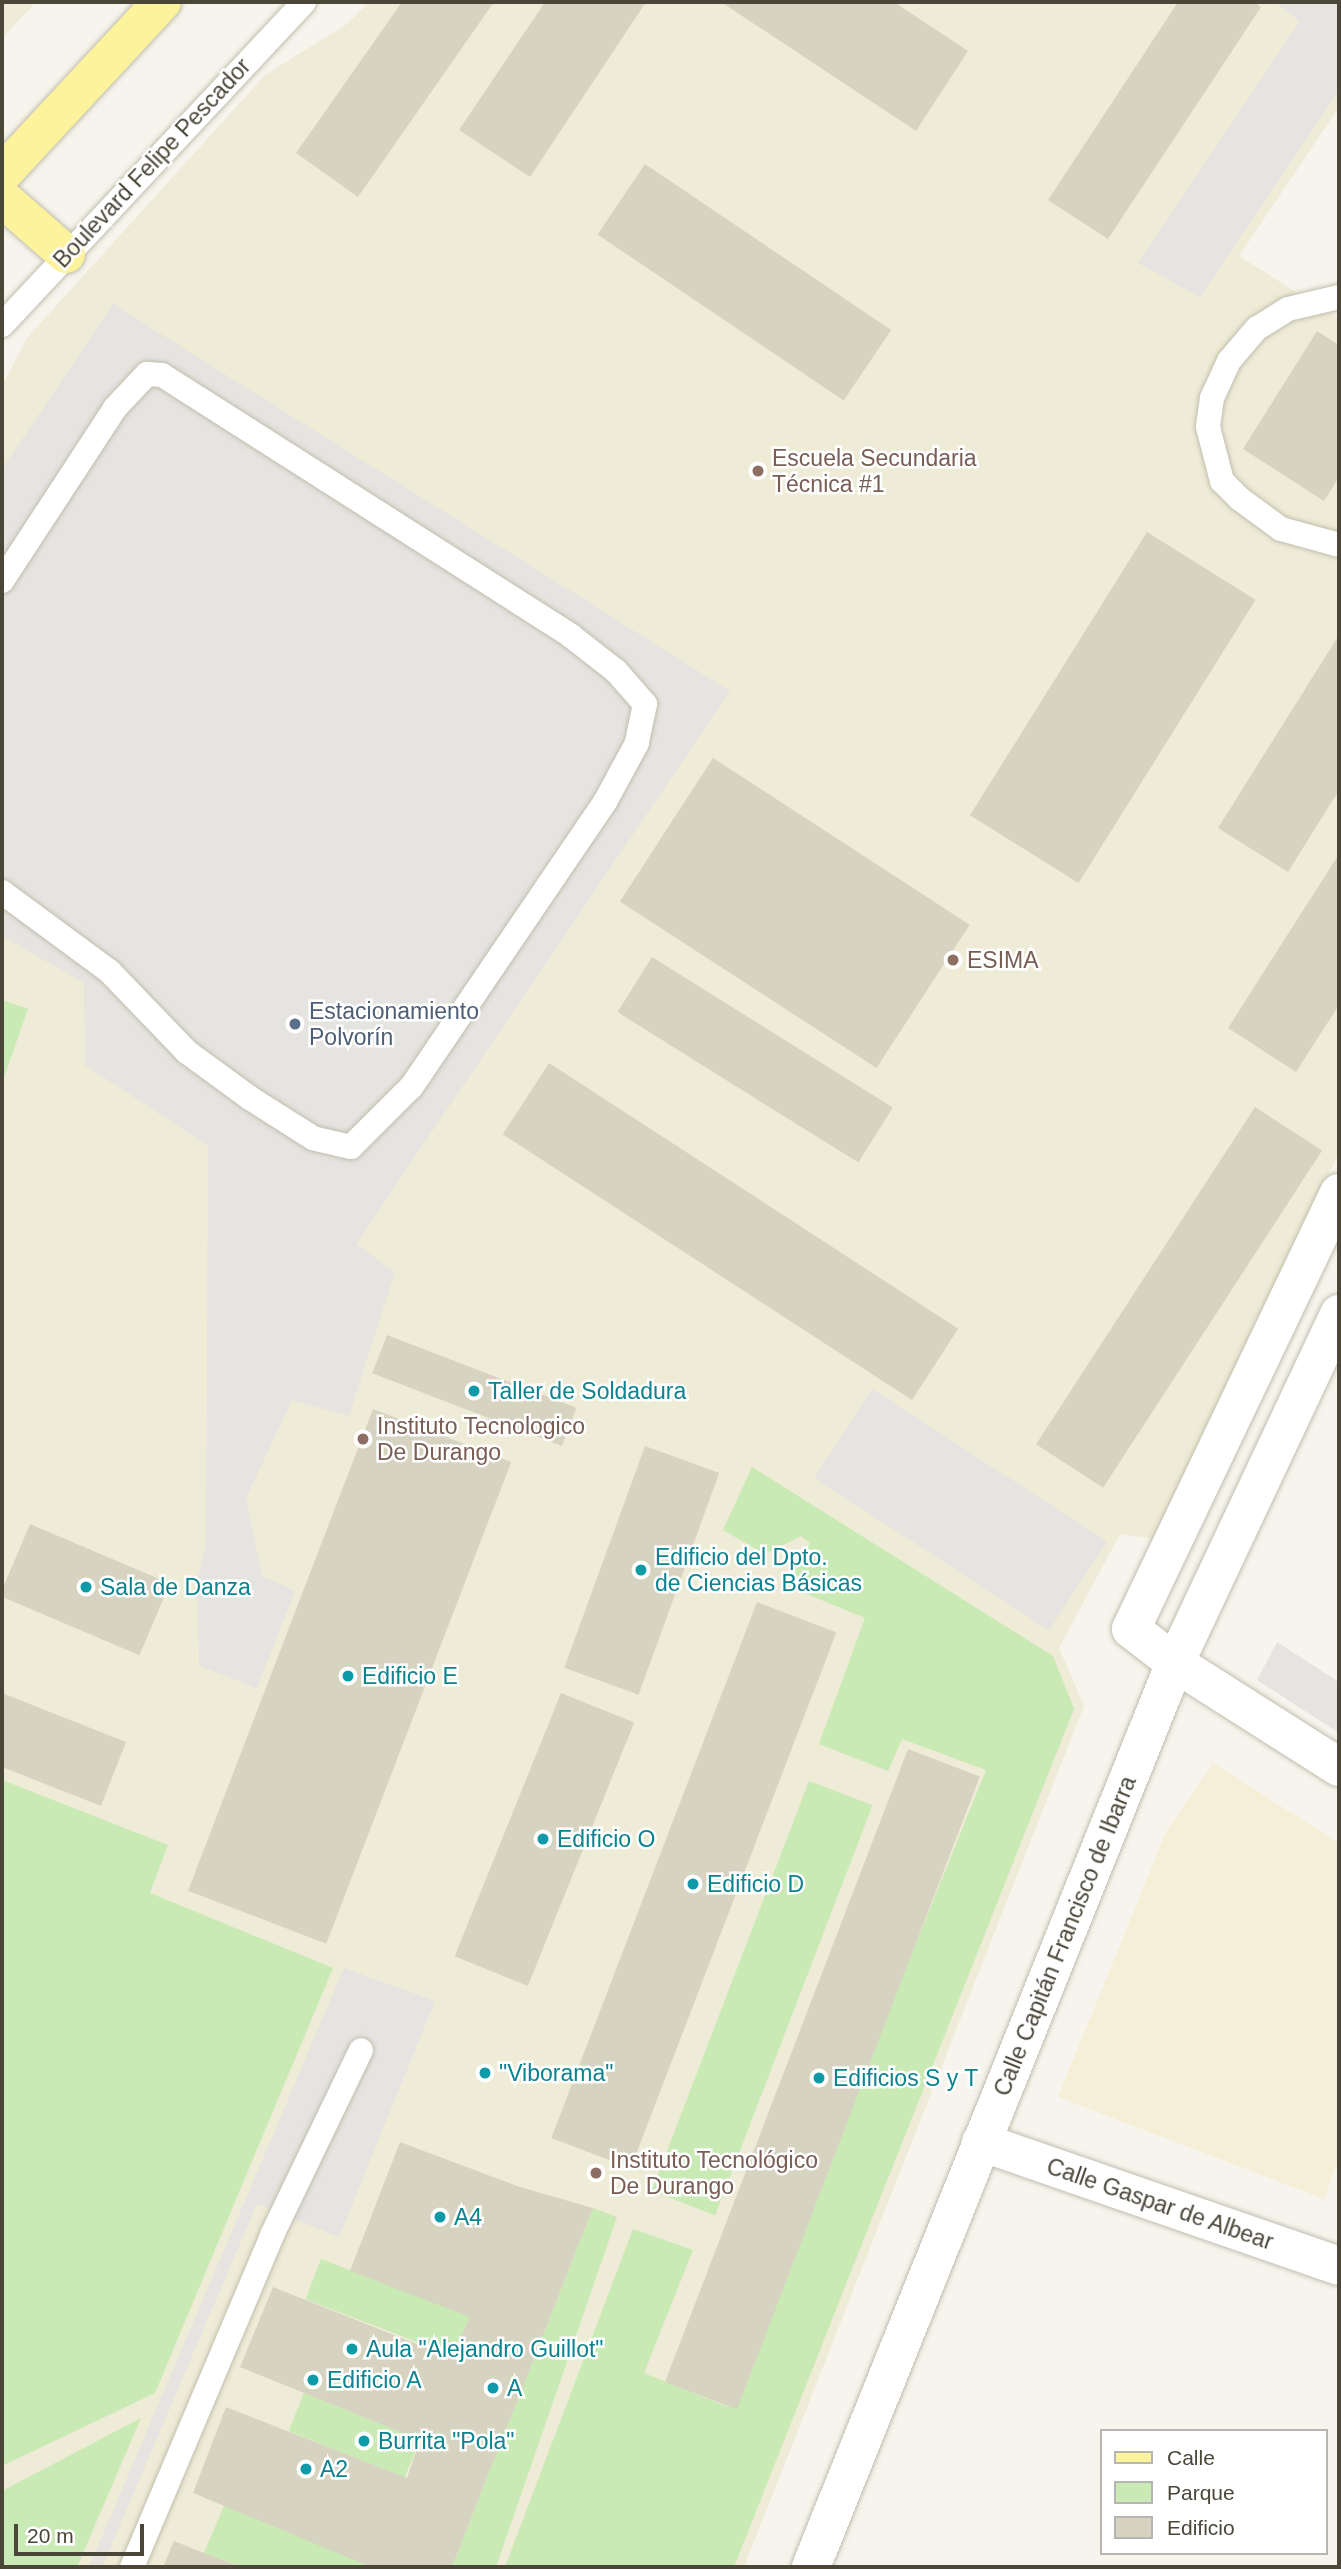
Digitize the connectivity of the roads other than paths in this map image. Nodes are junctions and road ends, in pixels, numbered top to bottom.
1 (162, 2) edge
2 (304, 2) edge
3 (2, 174) edge
4 (2, 198) edge
5 (66, 254) junction
6 (1339, 297) edge
7 (2, 325) edge
8 (1339, 545) edge
9 (2, 581) edge
10 (2, 892) edge
11 (1339, 1193) edge
12 (1339, 1314) edge
13 (1175, 1663) junction
14 (1339, 1766) edge
15 (361, 2050) dead end
16 (981, 2142) junction
17 (1339, 2266) edge
18 (132, 2567) edge
19 (811, 2567) edge

1 - 3 main road
2 - 5 lane, Boulevard Felipe Pescador
4 - 5 main road
5 - 7 lane, Boulevard Felipe Pescador
6 - 8 lane
9 - 10 lane
11 - 13 street
12 - 13 street, Calle Capitán Francisco de Ibarra
13 - 14 street
13 - 16 street, Calle Capitán Francisco de Ibarra
15 - 18 lane
16 - 17 street, Calle Gaspar de Albear
16 - 19 street, Calle Capitán Francisco de Ibarra

